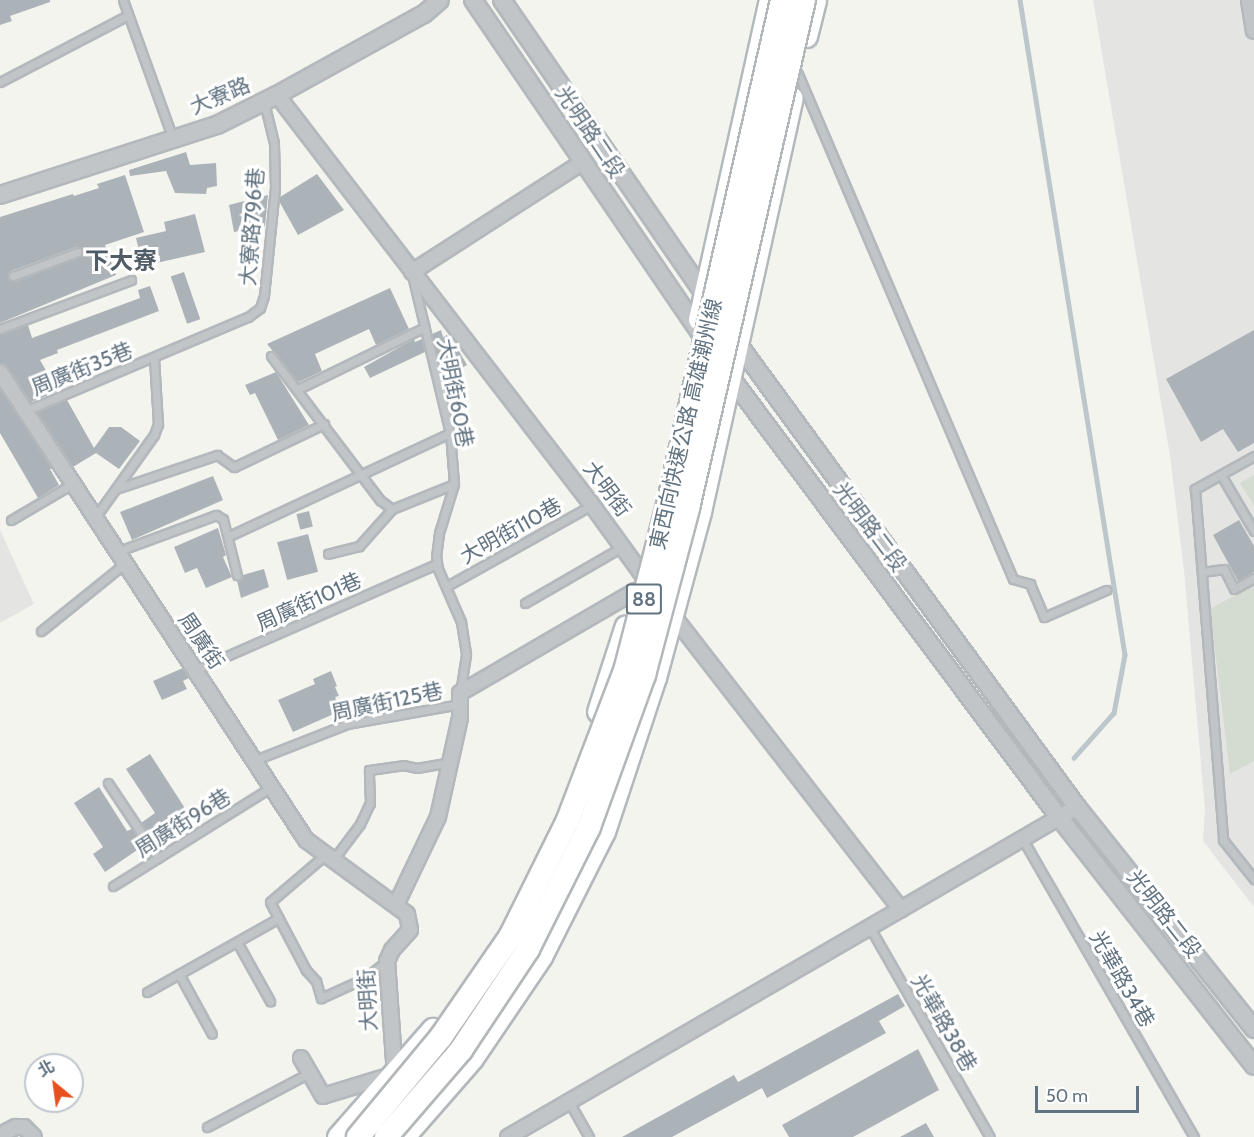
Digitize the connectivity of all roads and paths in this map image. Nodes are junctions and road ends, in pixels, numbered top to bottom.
1 (123, 0) edge
2 (440, 0) edge
3 (473, 0) edge
4 (502, 0) edge
5 (770, 0) edge
6 (782, 0) edge
7 (804, 0) edge
8 (816, 0) edge
9 (1249, 0) edge
10 (128, 15) junction
11 (1254, 31) edge
12 (798, 74) junction
13 (0, 82) edge
14 (271, 99) junction
15 (585, 121) junction
16 (565, 136) junction
17 (174, 139) junction
18 (583, 162) junction
19 (0, 195) edge
20 (78, 252) dead end
21 (412, 272) junction
22 (13, 276) dead end
23 (131, 280) dead end
24 (704, 294) junction
25 (425, 327) junction
26 (0, 329) edge
27 (697, 330) junction
28 (739, 347) junction
29 (271, 356) dead end
30 (154, 358) junction
31 (0, 372) edge
32 (731, 378) junction
33 (298, 389) junction
34 (24, 411) junction
35 (324, 424) junction
36 (450, 434) junction
37 (1254, 456) edge
38 (361, 475) junction
39 (1221, 475) junction
40 (72, 484) junction
41 (454, 484) junction
42 (116, 489) junction
43 (592, 505) junction
44 (392, 509) junction
45 (94, 519) junction
46 (11, 520) dead end
47 (1254, 531) edge
48 (229, 536) junction
49 (622, 547) junction
50 (328, 554) dead end
51 (120, 558) junction
52 (437, 564) junction
53 (1202, 572) junction
54 (237, 575) dead end
55 (1254, 578) edge
56 (638, 582) junction
57 (447, 586) junction
58 (1106, 590) dead end
59 (525, 603) dead end
60 (673, 616) junction
61 (41, 631) dead end
62 (195, 670) junction
63 (460, 698) junction
64 (255, 760) junction
65 (451, 762) junction
66 (108, 783) dead end
67 (270, 788) junction
68 (1077, 807) junction
69 (1059, 818) junction
70 (1022, 838) junction
71 (158, 858) junction
72 (329, 858) junction
73 (1254, 879) edge
74 (113, 886) dead end
75 (396, 905) junction
76 (901, 909) junction
77 (279, 918) junction
78 (869, 926) junction
79 (237, 942) junction
80 (387, 960) junction
81 (179, 974) junction
82 (147, 992) dead end
83 (270, 1001) dead end
84 (1254, 1029) edge
85 (212, 1034) dead end
86 (301, 1058) dead end
87 (1254, 1065) edge
88 (309, 1072) junction
89 (395, 1074) junction
90 (568, 1100) junction
91 (207, 1127) dead end
92 (0, 1135) edge
93 (34, 1137) edge
94 (338, 1137) edge
95 (358, 1137) edge
96 (386, 1137) edge
97 (403, 1137) edge
98 (508, 1137) edge
99 (589, 1137) edge
100 (990, 1137) edge
101 (1194, 1137) edge

1 - 10 lane
2 - 14 street, 大寮路
3 - 16 street, 光明路二段
4 - 15 street, 光明路二段
5 - 12 street
5 - 24 main road
6 - 95 highway, 東西向快速公路 高雄潮州線 / 88, bridge
7 - 96 highway, 東西向快速公路 高雄潮州線 / 88, bridge
8 - 12 main road
9 - 11 street
10 - 13 lane
10 - 17 lane
12 - 28 main road
12 - 58 lane
14 - 17 street, 大寮路
14 - 21 street, 大明街
14 - 30 lane, 大寮路796巷
15 - 16 street
15 - 24 street, 光明路二段
16 - 18 street, 光明路二段
17 - 19 street, 大寮路
18 - 21 street
18 - 27 street, 光明路二段
20 - 22 lane
21 - 25 lane, 大明街60巷
21 - 43 street, 大明街
23 - 26 lane
24 - 27 main road
24 - 28 street, 光明路二段
25 - 33 lane
25 - 36 lane, 大明街60巷
27 - 32 street, 光明路二段
27 - 56 main road
28 - 32 main road
28 - 68 street, 光明路二段
29 - 33 lane
30 - 34 lane, 周廣街35巷
30 - 42 lane
31 - 34 street, 周廣街
32 - 60 main road
32 - 69 street, 光明路二段
33 - 35 lane
34 - 40 street, 周廣街
35 - 38 lane
35 - 42 lane
36 - 38 lane
36 - 41 lane, 大明街60巷
37 - 39 lane
38 - 44 lane
38 - 48 lane
39 - 47 lane
39 - 53 lane
40 - 45 street, 周廣街
40 - 46 lane
41 - 44 lane
41 - 52 lane, 大明街60巷
42 - 45 lane
43 - 49 street, 大明街
43 - 57 lane, 大明街110巷
44 - 50 lane
45 - 51 street, 周廣街
48 - 51 lane
48 - 54 lane
49 - 56 street, 大明街
49 - 59 lane
51 - 61 lane
51 - 62 street, 周廣街
52 - 57 lane, 大明街60巷
52 - 62 lane, 周廣街101巷
53 - 55 lane
53 - 73 lane
56 - 60 street, 大明街
56 - 63 street
56 - 89 main road
57 - 63 lane, 大明街60巷
60 - 76 street, 大明街
60 - 97 main road
62 - 64 street, 周廣街
63 - 64 lane, 周廣街125巷
63 - 65 street
64 - 67 street, 周廣街
65 - 72 lane
65 - 75 street
66 - 71 lane
67 - 71 lane, 周廣街96巷
67 - 72 street, 周廣街
68 - 69 street
68 - 84 street, 光明路二段
69 - 70 street
69 - 87 street, 光明路二段
70 - 76 street
70 - 101 lane, 光華路34巷
71 - 74 lane, 周廣街96巷
72 - 75 street, 周廣街
72 - 77 lane
75 - 80 street, 大明街
76 - 78 street
77 - 79 lane
77 - 80 lane
78 - 90 street
78 - 100 lane, 光華路38巷
79 - 81 lane
79 - 83 lane
80 - 89 street, 大明街
81 - 82 lane
81 - 85 lane
86 - 88 street
88 - 89 street
88 - 91 lane
89 - 94 main road
89 - 97 street, 大明街
90 - 98 street
90 - 99 lane
92 - 93 street

